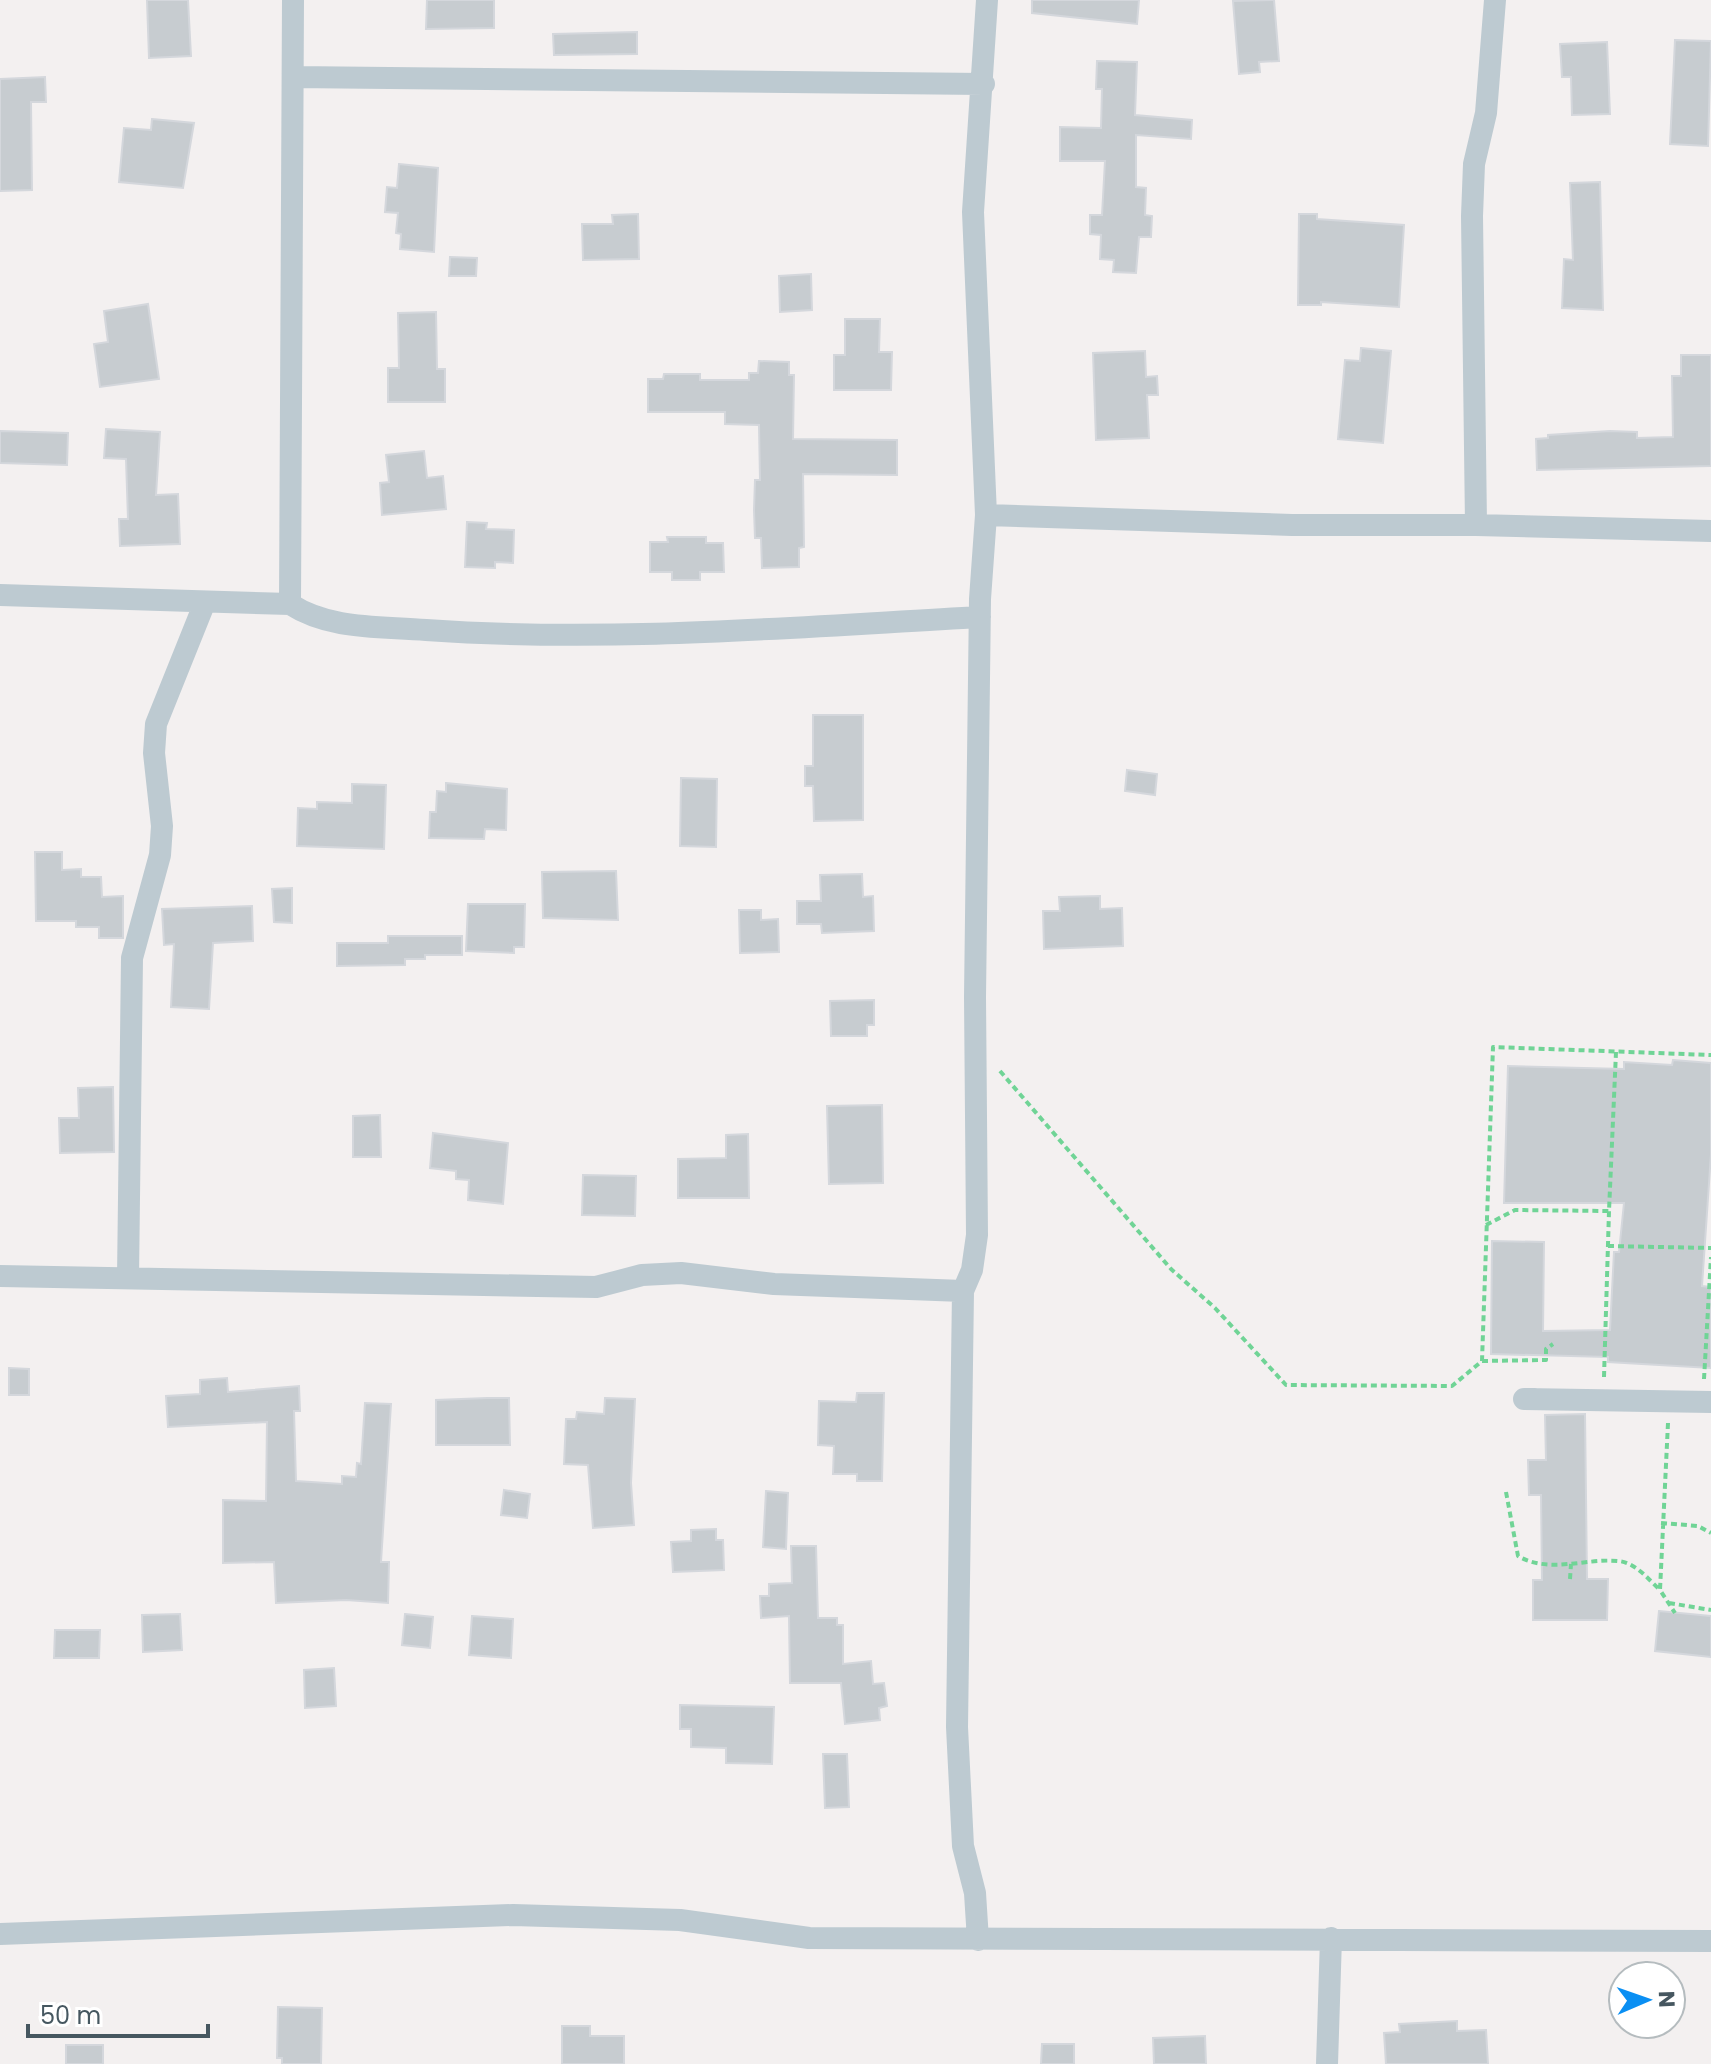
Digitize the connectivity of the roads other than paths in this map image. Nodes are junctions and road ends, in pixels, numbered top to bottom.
1 (293, 0) edge
2 (987, 0) edge
3 (1495, 0) edge
4 (293, 77) junction
5 (984, 84) junction
6 (986, 515) junction
7 (1476, 525) junction
8 (1711, 531) edge
9 (0, 595) edge
10 (205, 602) junction
11 (290, 604) junction
12 (980, 617) junction
13 (0, 1276) edge
14 (128, 1278) junction
15 (963, 1291) junction
16 (1535, 1399) dead end
17 (1707, 1402) edge
18 (0, 1934) edge
19 (1331, 1938) junction
20 (978, 1940) junction
21 (1711, 1941) edge
22 (1327, 2064) edge

1 - 4 street
2 - 5 street
3 - 7 street
4 - 5 street
4 - 11 street
5 - 6 street
6 - 7 street
6 - 12 street
7 - 8 street
9 - 10 street
10 - 11 street
10 - 14 street
11 - 12 street
12 - 15 street
13 - 14 street
14 - 15 street
15 - 20 street
16 - 17 street
18 - 20 street
19 - 20 street
19 - 21 street
19 - 22 street

